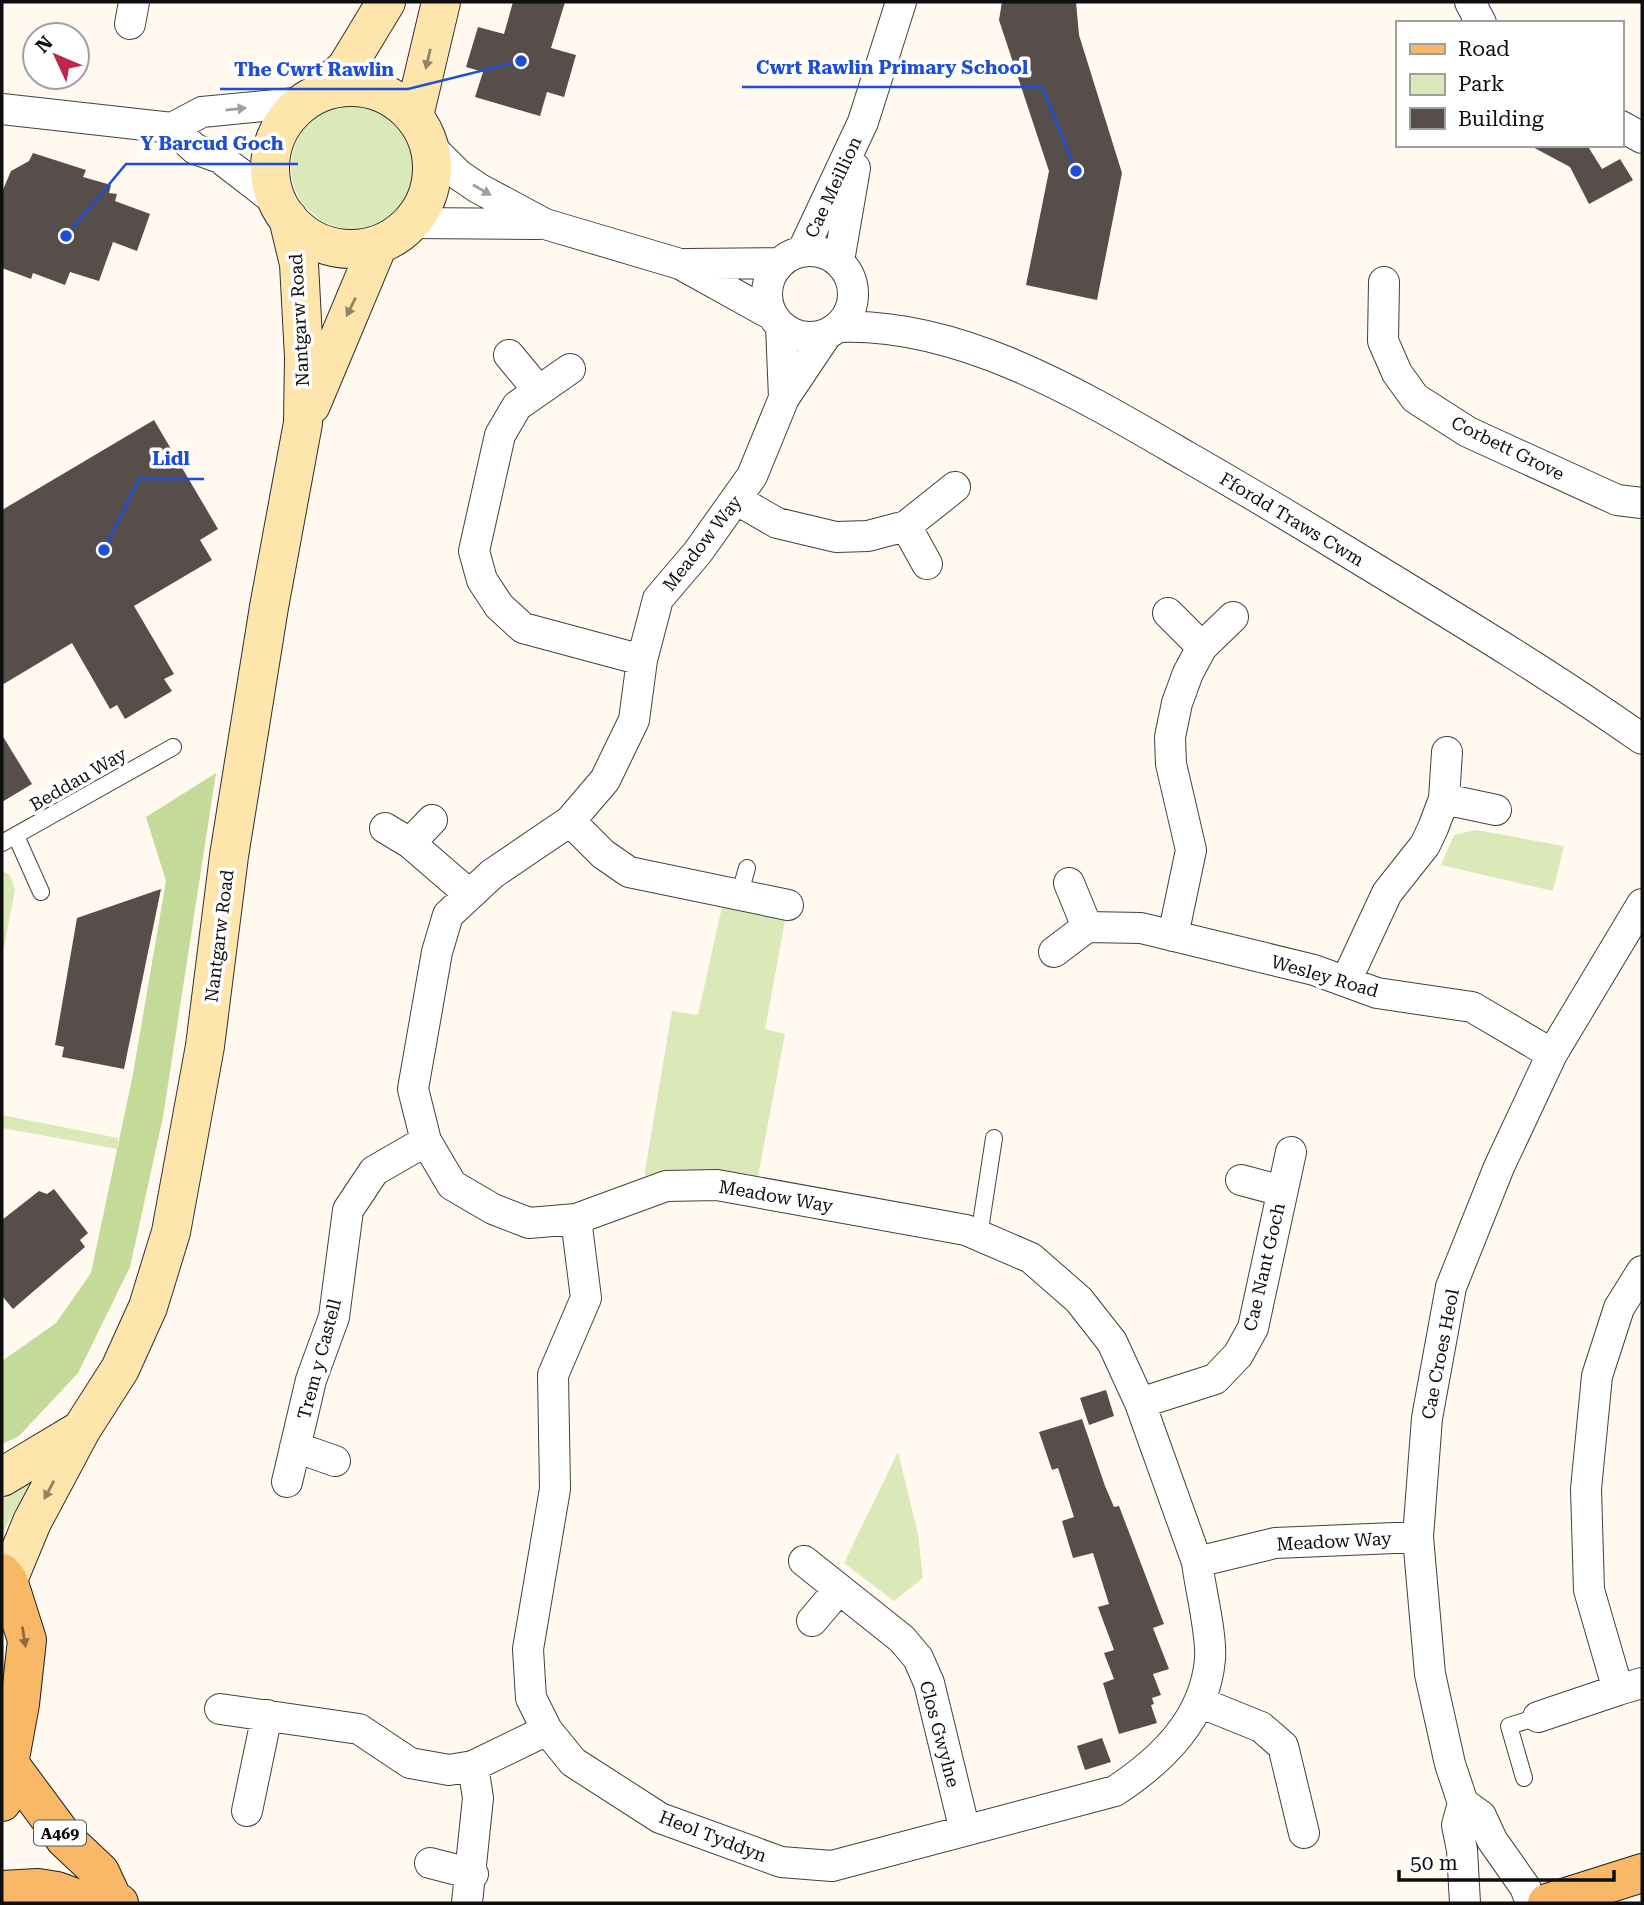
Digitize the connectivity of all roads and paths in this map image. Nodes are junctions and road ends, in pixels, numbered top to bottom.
1 (386, 2) edge
2 (441, 2) edge
3 (901, 2) edge
4 (1470, 2) edge
5 (1479, 21) edge
6 (311, 98) junction
7 (2, 108) edge
8 (863, 122) junction
9 (1623, 127) edge
10 (172, 128) junction
11 (422, 131) junction
12 (1642, 138) edge
13 (283, 210) junction
14 (412, 223) junction
15 (545, 224) junction
16 (378, 245) junction
17 (791, 258) junction
18 (680, 264) junction
19 (845, 272) junction
20 (1384, 282) dead end
21 (776, 320) junction
22 (832, 331) junction
23 (923, 334) junction
24 (509, 355) dead end
25 (570, 369) dead end
26 (538, 390) junction
27 (784, 398) junction
28 (303, 423) junction
29 (955, 488) dead end
30 (737, 500) junction
31 (1642, 503) edge
32 (906, 526) junction
33 (927, 564) dead end
34 (1168, 613) dead end
35 (1233, 617) dead end
36 (1202, 647) junction
37 (642, 660) junction
38 (1642, 739) edge
39 (173, 747) dead end
40 (1447, 752) dead end
41 (1444, 799) junction
42 (1496, 810) dead end
43 (432, 820) dead end
44 (570, 821) junction
45 (385, 828) dead end
46 (9, 840) edge
47 (410, 843) junction
48 (1069, 883) dead end
49 (41, 892) dead end
50 (469, 894) junction
51 (1642, 904) edge
52 (788, 905) dead end
53 (1087, 927) junction
54 (1173, 936) junction
55 (1054, 951) dead end
56 (1346, 981) junction
57 (1552, 1054) junction
58 (994, 1138) dead end
59 (426, 1141) junction
60 (1291, 1152) dead end
61 (1241, 1180) dead end
62 (1282, 1191) junction
63 (576, 1219) junction
64 (979, 1236) junction
65 (1642, 1271) edge
66 (1140, 1403) junction
67 (81, 1430) junction
68 (295, 1447) junction
69 (335, 1461) dead end
70 (2, 1477) edge
71 (287, 1482) dead end
72 (1418, 1536) junction
73 (804, 1562) dead end
74 (1197, 1562) junction
75 (5, 1577) edge
76 (839, 1589) junction
77 (812, 1621) dead end
78 (1630, 1686) edge
79 (1199, 1702) junction
80 (220, 1709) dead end
81 (267, 1715) junction
82 (1538, 1717) joint
83 (547, 1730) junction
84 (8, 1762) junction
85 (473, 1766) junction
86 (1524, 1778) dead end
87 (2, 1802) edge
88 (1463, 1803) junction
89 (247, 1811) dead end
90 (965, 1832) junction
91 (1304, 1833) dead end
92 (430, 1863) dead end
93 (473, 1874) junction
94 (1642, 1874) edge
95 (2, 1890) edge
96 (116, 1902) edge
97 (467, 1903) edge
98 (1465, 1903) edge
99 (1531, 1903) edge
100 (1547, 1903) edge

1 - 6 main road
2 -> 11 main road
3 - 8 street, Cae Meillion
4 - 5 street
10 -> 6 street
6 - 11 main road
6 - 13 main road
7 - 10 street
8 - 17 street, Cae Meillion
8 - 19 street, Cae Meillion
9 - 12 street
10 - 13 street
11 - 14 main road
11 -> 15 street
13 - 16 main road
13 - 28 main road, Nantgarw Road
14 - 15 street
14 - 16 main road
15 - 18 street
16 -> 28 main road, Nantgarw Road
17 - 18 street
17 - 19 street
17 - 21 street
18 - 21 street
19 - 22 street
19 - 23 street, Ffordd Traws Cwm
20 - 31 street, Corbett Grove
21 - 22 street
21 - 27 street, Meadow Way
22 - 23 street, Ffordd Traws Cwm
22 - 27 street, Meadow Way
23 - 38 street, Ffordd Traws Cwm
24 - 26 street
25 - 26 street
26 - 37 street
27 - 30 street, Meadow Way
28 - 67 main road, Nantgarw Road
29 - 32 street
30 - 32 street
30 - 37 street, Meadow Way
32 - 33 street
34 - 36 street
35 - 36 street
36 - 54 street
37 - 44 street, Meadow Way
39 - 46 lane, Beddau Way
40 - 41 street
41 - 42 street
41 - 56 street
43 - 47 street
44 - 50 street, Meadow Way
44 - 52 street
45 - 47 street
46 - 49 lane
47 - 50 street
48 - 53 street
50 - 59 street, Meadow Way
51 - 57 street, Cae Croes Heol
53 - 54 street, Wesley Road
53 - 55 street
54 - 56 street, Wesley Road
56 - 57 street, Wesley Road
57 - 72 street, Cae Croes Heol
58 - 64 lane
59 - 63 street, Meadow Way
59 - 68 street, Trem y Castell
60 - 62 street, Cae Nant Goch
61 - 62 street, Cae Nant Goch
62 - 66 street, Cae Nant Goch
63 - 64 street, Meadow Way
63 - 83 street, Heol Tyddyn
64 - 66 street, Meadow Way
65 - 78 street
66 - 74 street, Meadow Way
67 - 70 main road, Nantgarw Road
67 -> 75 main road, Nantgarw Road
68 - 69 street
68 - 71 street, Trem y Castell
72 - 74 street, Meadow Way
72 - 88 street, Cae Croes Heol
73 - 76 street, Clos Gwylne
74 - 79 street, Heol Tyddyn
75 -> 84 main road
76 - 77 street
76 - 90 street, Clos Gwylne
78 - 82 street
79 - 90 street, Heol Tyddyn
79 - 91 street
80 - 81 street
81 - 85 street
81 - 89 street
82 - 86 lane
83 - 85 street
83 - 90 street, Heol Tyddyn
84 - 87 main road
84 - 96 main road, A469
85 - 93 street
88 - 98 street, Cae Croes Heol
88 - 99 street, Cae Croes Heol
92 - 93 street
93 - 97 street
94 - 100 main road
95 - 96 main road, A469

